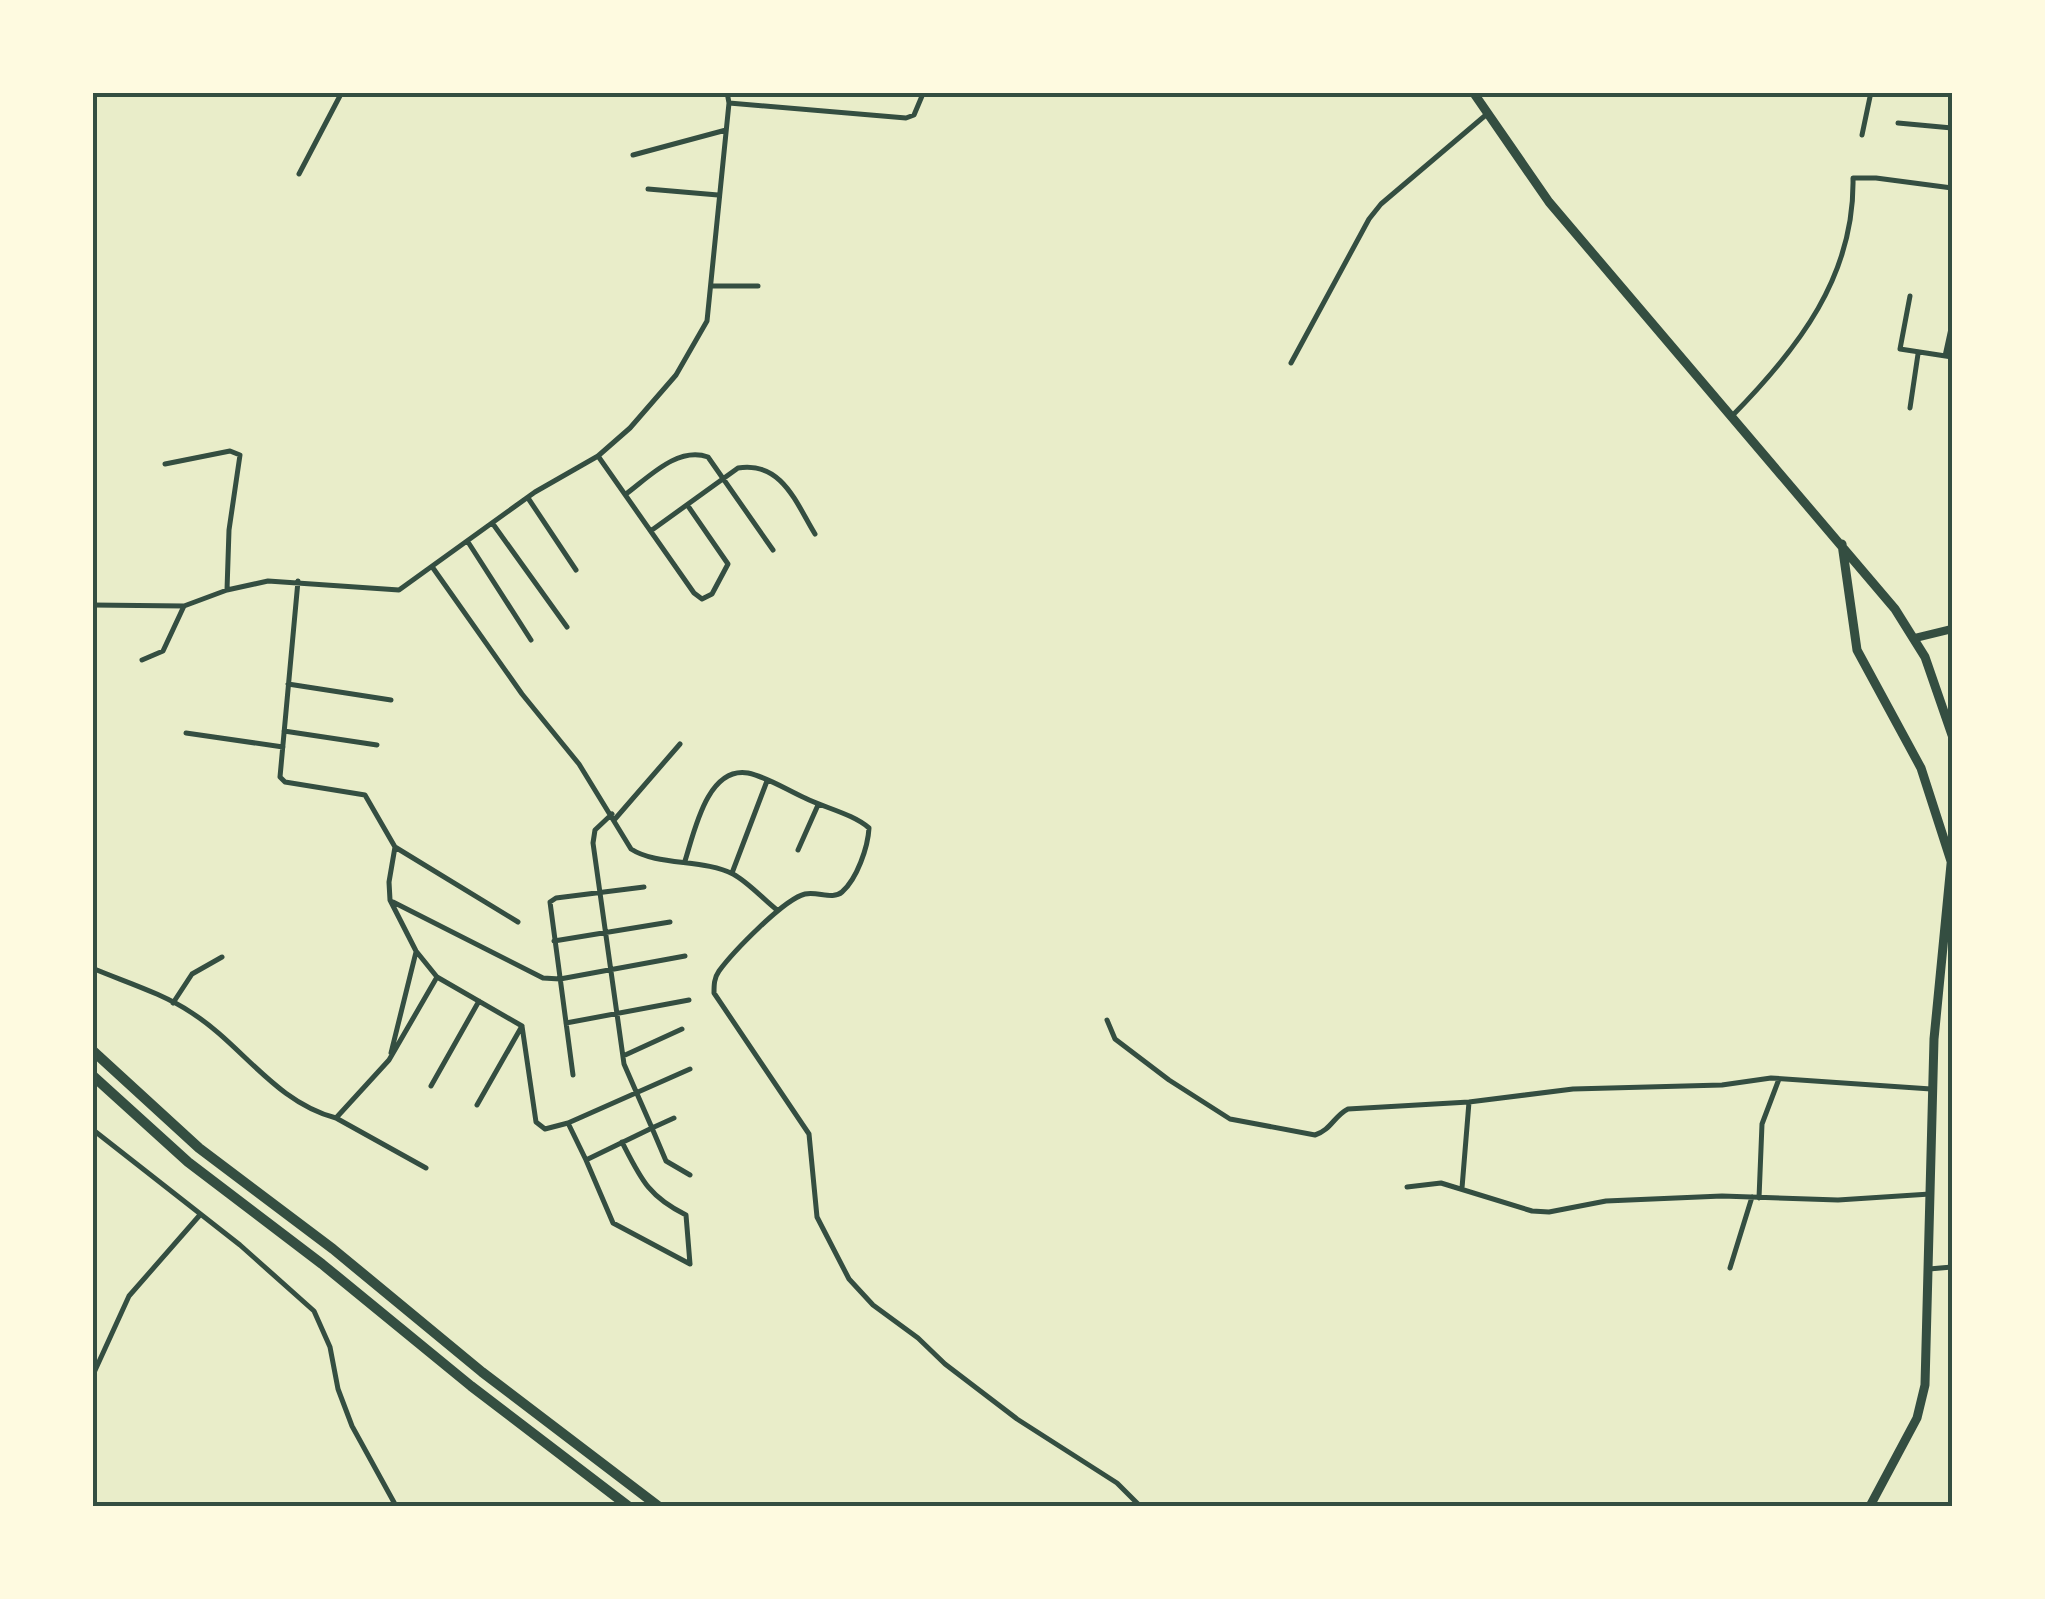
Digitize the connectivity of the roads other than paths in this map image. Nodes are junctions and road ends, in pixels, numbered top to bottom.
1 (342, 92) edge
2 (728, 92) edge
3 (1473, 92) edge
4 (1871, 92) edge
5 (922, 96) dead end
6 (730, 103) junction
7 (1487, 114) junction
8 (1898, 123) dead end
9 (1952, 128) edge
10 (726, 130) junction
11 (1862, 135) dead end
12 (633, 155) dead end
13 (299, 174) dead end
14 (1952, 188) edge
15 (648, 189) dead end
16 (718, 194) junction
17 (712, 286) junction
18 (758, 286) dead end
19 (1910, 296) dead end
20 (1952, 324) edge
21 (1918, 354) junction
22 (1949, 357) edge
23 (1291, 363) dead end
24 (1910, 408) dead end
25 (1732, 416) junction
26 (598, 456) junction
27 (166, 464) dead end
28 (724, 479) junction
29 (626, 494) junction
30 (528, 498) junction
31 (688, 506) junction
32 (493, 524) junction
33 (652, 530) junction
34 (816, 534) dead end
35 (468, 542) junction
36 (1842, 544) junction
37 (773, 550) dead end
38 (433, 568) junction
39 (576, 570) dead end
40 (298, 581) junction
41 (227, 590) junction
42 (92, 606) edge
43 (184, 606) junction
44 (567, 627) dead end
45 (1952, 629) edge
46 (1914, 638) junction
47 (532, 640) dead end
48 (142, 660) dead end
49 (288, 684) junction
50 (391, 700) dead end
51 (284, 731) junction
52 (186, 733) dead end
53 (1952, 735) edge
54 (680, 744) dead end
55 (377, 745) dead end
56 (282, 747) junction
57 (767, 781) junction
58 (818, 805) junction
59 (614, 817) junction
60 (395, 847) junction
61 (798, 850) dead end
62 (1952, 854) edge
63 (684, 861) junction
64 (1952, 864) edge
65 (732, 874) junction
66 (644, 887) dead end
67 (600, 892) junction
68 (390, 900) junction
69 (777, 910) junction
70 (518, 922) dead end
71 (670, 922) dead end
72 (606, 930) junction
73 (554, 941) junction
74 (416, 951) junction
75 (685, 956) dead end
76 (222, 957) dead end
77 (92, 968) edge
78 (612, 970) junction
79 (437, 977) junction
80 (560, 979) junction
81 (689, 1000) dead end
82 (480, 1001) junction
83 (173, 1003) junction
84 (618, 1013) junction
85 (1107, 1020) dead end
86 (566, 1022) junction
87 (522, 1026) junction
88 (682, 1029) dead end
89 (92, 1050) edge
90 (623, 1056) junction
91 (389, 1060) junction
92 (690, 1069) dead end
93 (573, 1074) dead end
94 (92, 1076) edge
95 (1779, 1078) junction
96 (432, 1086) dead end
97 (1933, 1089) junction
98 (636, 1091) junction
99 (1470, 1102) junction
100 (476, 1105) dead end
101 (336, 1118) junction
102 (674, 1118) dead end
103 (568, 1123) junction
104 (652, 1128) junction
105 (92, 1129) edge
106 (622, 1142) junction
107 (586, 1160) junction
108 (426, 1168) dead end
109 (690, 1175) dead end
110 (1407, 1187) dead end
111 (1462, 1189) junction
112 (1930, 1194) junction
113 (1756, 1198) junction
114 (200, 1216) junction
115 (1952, 1267) edge
116 (1730, 1268) dead end
117 (1929, 1269) junction
118 (92, 1377) edge
119 (396, 1506) edge
120 (628, 1506) edge
121 (658, 1506) edge
122 (1140, 1506) edge
123 (1870, 1506) edge

1 - 13 street
2 - 6 street
3 - 7 highway
4 - 11 street
5 - 6 street
6 - 10 street
7 - 23 street
7 - 25 highway
8 - 9 street
10 - 12 street
10 - 16 street
14 - 25 street
15 - 16 street
16 - 17 street
17 - 18 street
17 - 26 street
19 - 21 street
20 - 22 street
21 - 22 street
21 - 24 street
25 - 36 highway
26 - 29 street
26 - 30 street
27 - 41 street
28 - 29 street
28 - 31 street
28 - 34 street
28 - 37 street
29 - 33 street
30 - 32 street
30 - 39 street
31 - 33 street
31 - 33 street
32 - 35 street
32 - 44 street
35 - 38 street
35 - 47 street
36 - 46 highway
36 - 64 highway
38 - 40 street
38 - 59 street
40 - 41 street
40 - 49 street
41 - 43 street
42 - 43 street
43 - 48 street
45 - 46 street
46 - 53 highway
49 - 50 street
49 - 51 street
51 - 55 street
51 - 56 street
52 - 56 street
54 - 59 street
56 - 60 street
57 - 58 street
57 - 63 street
57 - 65 street
58 - 61 street
58 - 69 street
59 - 63 street
59 - 67 street
60 - 68 street
60 - 70 street
62 - 64 highway
63 - 65 street
64 - 97 highway
65 - 69 street
66 - 67 street
67 - 72 street
67 - 73 street
68 - 74 street
68 - 80 street
69 - 122 street
71 - 72 street
72 - 73 street
72 - 78 street
73 - 80 street
74 - 79 street
74 - 91 street
75 - 78 street
76 - 83 street
77 - 83 street
78 - 80 street
78 - 84 street
79 - 82 street
79 - 91 street
80 - 86 street
81 - 84 street
82 - 87 street
82 - 96 street
83 - 101 street
84 - 86 street
84 - 90 street
85 - 99 street
86 - 93 street
87 - 100 street
87 - 103 street
88 - 90 street
89 - 121 highway
90 - 98 street
91 - 101 street
92 - 98 street
94 - 120 highway
95 - 97 street
95 - 99 street
95 - 113 street
97 - 112 highway
98 - 103 street
98 - 104 street
99 - 111 street
101 - 108 street
102 - 104 street
103 - 107 street
104 - 106 street
104 - 109 street
105 - 114 street
106 - 107 street
106 - 107 street
110 - 111 street
111 - 113 street
112 - 113 street
112 - 117 highway
113 - 116 street
114 - 118 street
114 - 119 street
115 - 117 street
117 - 123 highway

